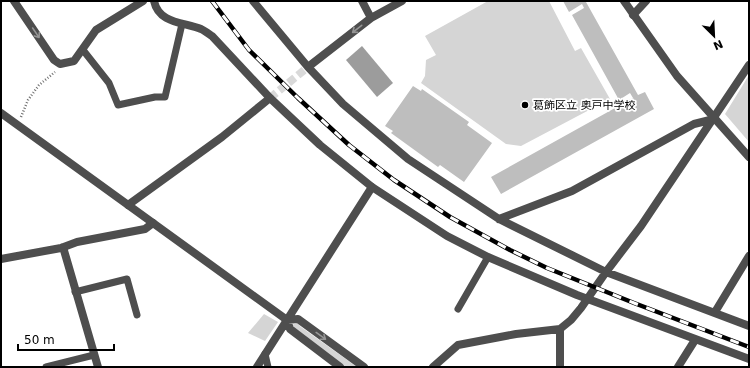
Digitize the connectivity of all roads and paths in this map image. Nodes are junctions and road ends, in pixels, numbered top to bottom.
1 (14, 1) edge
2 (143, 1) edge
3 (154, 1) edge
4 (253, 1) edge
5 (362, 1) edge
6 (402, 1) edge
7 (624, 1) edge
8 (646, 1) edge
9 (633, 15) junction
10 (371, 18) junction
11 (182, 24) junction
12 (83, 50) junction
13 (60, 64) junction
14 (749, 65) edge
15 (308, 67) junction
16 (270, 98) junction
17 (1, 113) edge
18 (714, 119) junction
19 (16, 124) junction
20 (749, 157) edge
21 (372, 187) junction
22 (128, 205) junction
23 (499, 220) junction
24 (153, 222) junction
25 (62, 247) junction
26 (749, 256) edge
27 (488, 258) junction
28 (1, 259) edge
29 (746, 266) edge
30 (606, 272) junction
31 (75, 292) junction
32 (587, 300) junction
33 (458, 309) dead end
34 (715, 312) junction
35 (137, 315) dead end
36 (287, 320) junction
37 (749, 326) edge
38 (560, 329) junction
39 (695, 340) junction
40 (265, 354) junction
41 (94, 355) junction
42 (749, 360) edge
43 (46, 367) edge
44 (98, 367) edge
45 (257, 367) edge
46 (268, 367) edge
47 (340, 367) edge
48 (364, 367) edge
49 (433, 367) edge
50 (560, 367) edge
51 (678, 367) edge

1 -> 13 street
2 - 12 street
3 - 11 street
4 - 15 street
5 - 10 street
6 - 10 street
7 - 9 street
8 - 9 street
9 - 18 street
10 -> 15 street
11 - 12 lane
11 - 16 street
12 - 13 street
13 - 19 path
14 - 18 street
15 - 23 street
16 - 21 street
16 - 22 street
17 - 19 street
18 - 20 street
18 - 23 street
18 - 30 street
19 - 22 street
21 - 27 street
21 - 36 street
22 - 24 street
23 - 30 street
24 - 25 street
24 - 36 street
25 - 28 street
25 - 31 street
26 - 29 street
27 - 32 street
27 - 33 lane
29 - 34 street
30 - 32 street
30 - 34 street
31 - 35 lane
31 - 41 street
32 - 38 street
32 - 39 street
34 - 37 street
36 - 40 street
36 - 47 street
36 -> 48 street
38 - 49 street
38 - 50 street
39 - 42 street
39 - 51 street
40 - 45 street
40 - 46 lane
41 - 43 lane
41 - 44 street

